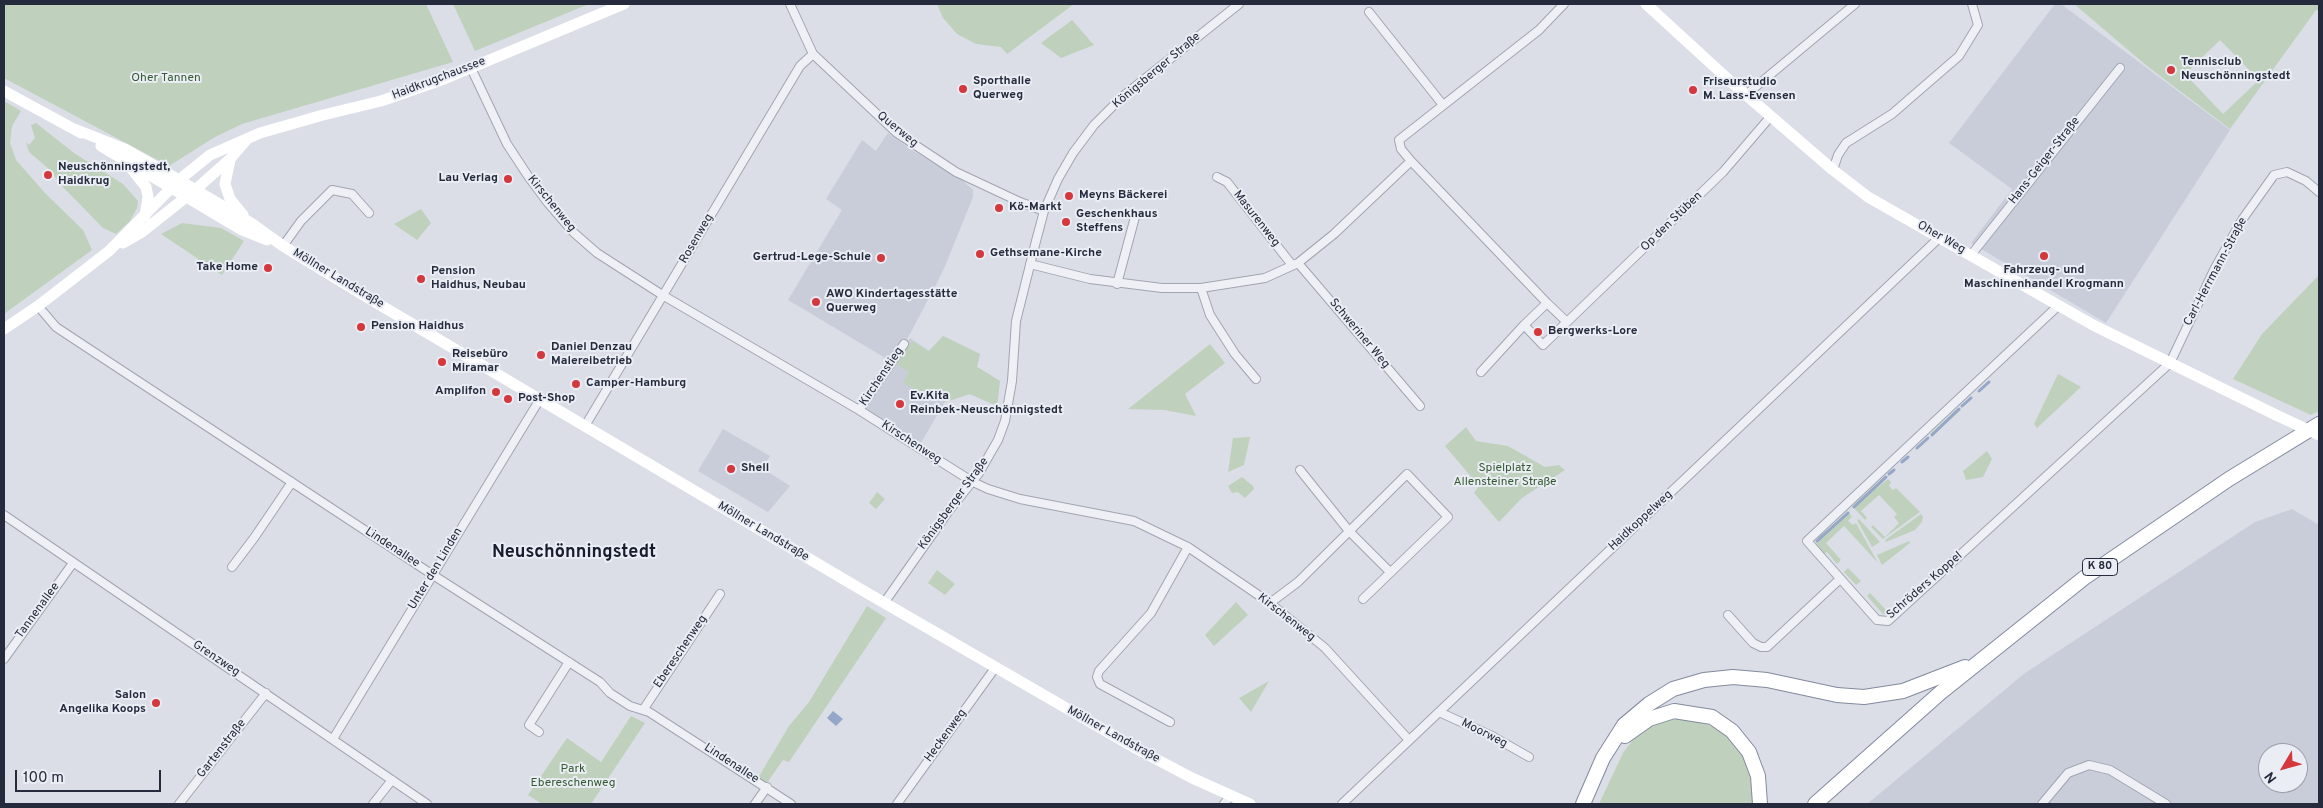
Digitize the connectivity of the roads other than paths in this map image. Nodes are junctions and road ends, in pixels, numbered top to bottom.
1 (624, 4) edge
2 (790, 4) edge
3 (1239, 4) edge
4 (1564, 4) edge
5 (1646, 4) edge
6 (1855, 4) edge
7 (1972, 4) edge
8 (1369, 12) dead end
9 (813, 54) junction
10 (471, 68) junction
11 (2120, 68) dead end
12 (4, 91) edge
13 (1747, 94) junction
14 (1443, 106) junction
15 (1771, 116) junction
16 (77, 130) junction
17 (249, 137) junction
18 (120, 158) junction
19 (230, 159) junction
20 (1411, 161) junction
21 (1833, 170) junction
22 (1217, 177) dead end
23 (175, 184) junction
24 (2319, 191) edge
25 (190, 193) junction
26 (1044, 210) junction
27 (368, 213) dead end
28 (145, 216) junction
29 (1135, 217) dead end
30 (252, 223) junction
31 (1940, 237) junction
32 (283, 246) junction
33 (109, 251) junction
34 (1971, 255) junction
35 (1030, 264) junction
36 (1295, 264) junction
37 (1117, 284) junction
38 (1201, 288) junction
39 (664, 296) junction
40 (1548, 303) junction
41 (38, 306) junction
42 (2058, 306) junction
43 (1567, 322) junction
44 (1524, 325) junction
45 (4, 329) edge
46 (904, 344) dead end
47 (2170, 363) junction
48 (1481, 372) dead end
49 (1256, 379) dead end
50 (540, 399) junction
51 (1420, 406) dead end
52 (859, 410) junction
53 (2319, 424) edge
54 (585, 426) junction
55 (2319, 435) edge
56 (1300, 470) dead end
57 (292, 482) junction
58 (973, 482) junction
59 (4, 515) edge
60 (1348, 531) junction
61 (1188, 547) junction
62 (73, 564) junction
63 (232, 567) dead end
64 (1390, 572) junction
65 (433, 575) junction
66 (1840, 579) junction
67 (720, 594) dead end
68 (1363, 599) dead end
69 (884, 603) junction
70 (1270, 603) junction
71 (1728, 615) dead end
72 (4, 659) edge
73 (569, 662) junction
74 (1978, 662) junction
75 (995, 668) junction
76 (266, 693) junction
77 (643, 710) junction
78 (1439, 712) junction
79 (1170, 722) dead end
80 (539, 732) dead end
81 (333, 739) junction
82 (1409, 740) junction
83 (1529, 757) dead end
84 (392, 780) junction
85 (767, 787) junction
86 (1227, 800) edge
87 (179, 804) edge
88 (373, 804) edge
89 (427, 804) edge
90 (755, 804) edge
91 (791, 804) edge
92 (897, 804) edge
93 (1250, 804) edge
94 (1342, 804) edge
95 (1583, 804) edge
96 (1589, 804) edge
97 (1760, 804) edge
98 (1815, 804) edge
99 (2042, 804) edge
100 (2166, 804) edge

1 - 10 main road, Haidkrugchaussee
2 - 9 street, Querweg
3 - 26 street, Königsberger Straße
4 - 14 street
5 - 13 main road, Oher Weg
6 - 13 street
7 - 21 street
8 - 14 street
9 - 26 street, Querweg
9 - 39 street, Rosenweg
10 - 17 main road, Haidkrugchaussee
10 - 39 street, Kirschenweg
11 - 34 street, Hans-Geiger-Straße
12 - 16 main road, Möllner Landstraße
13 - 15 main road, Oher Weg
14 - 20 street
15 - 21 main road, Oher Weg
15 - 43 street, Op den Stüben
16 - 18 main road, Möllner Landstraße
16 - 23 main road, Möllner Landstraße
17 - 19 main road
17 - 23 main road, Haidkrugchaussee
18 - 23 main road, Möllner Landstraße
18 - 28 main road
19 - 25 main road
19 - 30 main road
20 - 36 street
20 - 40 street
21 - 31 main road, Oher Weg
22 - 36 street, Masurenweg
23 - 25 main road, Möllner Landstraße
23 - 28 main road, Haidkrugchaussee
24 - 47 street, Carl-Herrmann-Straße
25 - 30 main road, Möllner Landstraße
25 - 32 main road, Möllner Landstraße
25 - 33 main road
26 - 35 street, Königsberger Straße
27 - 32 street
28 - 33 main road, Haidkrugchaussee
29 - 37 street
30 - 32 main road, Möllner Landstraße
31 - 34 main road, Oher Weg
31 - 78 street, Haidkoppelweg
32 - 50 main road, Möllner Landstraße
33 - 41 main road
34 - 42 main road, Oher Weg
35 - 37 street
35 - 58 street, Königsberger Straße
36 - 38 street
36 - 51 street, Schweriner Weg
37 - 38 street
38 - 49 street
39 - 52 street, Kirschenweg
39 - 54 street, Rosenweg
40 - 43 street
40 - 44 street
41 - 45 main road
41 - 57 street, Lindenallee
42 - 47 main road, Oher Weg
42 - 66 street, Schröders Koppel
43 - 44 street, Op den Stüben
44 - 48 street
46 - 52 street, Kirchenstieg
47 - 55 main road, Oher Weg, bridge
47 - 66 street, Schröders Koppel
50 - 54 main road, Möllner Landstraße
50 - 65 street, Unter den Linden
52 - 58 street, Kirschenweg
53 - 74 highway, K 80
54 - 69 main road, Möllner Landstraße
56 - 60 street
57 - 63 street
57 - 65 street, Lindenallee
58 - 61 street, Kirschenweg
58 - 69 street, Königsberger Straße
59 - 62 street, Grenzweg
60 - 64 street
60 - 64 street
60 - 70 street
61 - 70 street, Kirschenweg
61 - 79 street
62 - 72 street, Tannenallee
62 - 76 street, Grenzweg
64 - 68 street
65 - 73 street, Lindenallee
65 - 81 street, Unter den Linden
66 - 71 street
67 - 77 street, Ebereschenweg
69 - 75 main road, Möllner Landstraße
70 - 82 street, Kirschenweg
73 - 77 street, Lindenallee
73 - 80 street
74 - 95 highway
74 - 98 highway, K 80
75 - 86 main road, Möllner Landstraße
75 - 92 street, Heckenweg
76 - 81 street, Grenzweg
76 - 87 street, Gartenstraße
77 - 85 street, Lindenallee
78 - 82 street, Haidkoppelweg
78 - 83 street, Moorweg
81 - 84 street, Grenzweg
82 - 94 street, Haidkoppelweg
84 - 88 street
84 - 89 street, Grenzweg
85 - 90 street
85 - 91 street, Lindenallee
86 - 93 main road, Möllner Landstraße
96 - 97 highway
99 - 100 street

